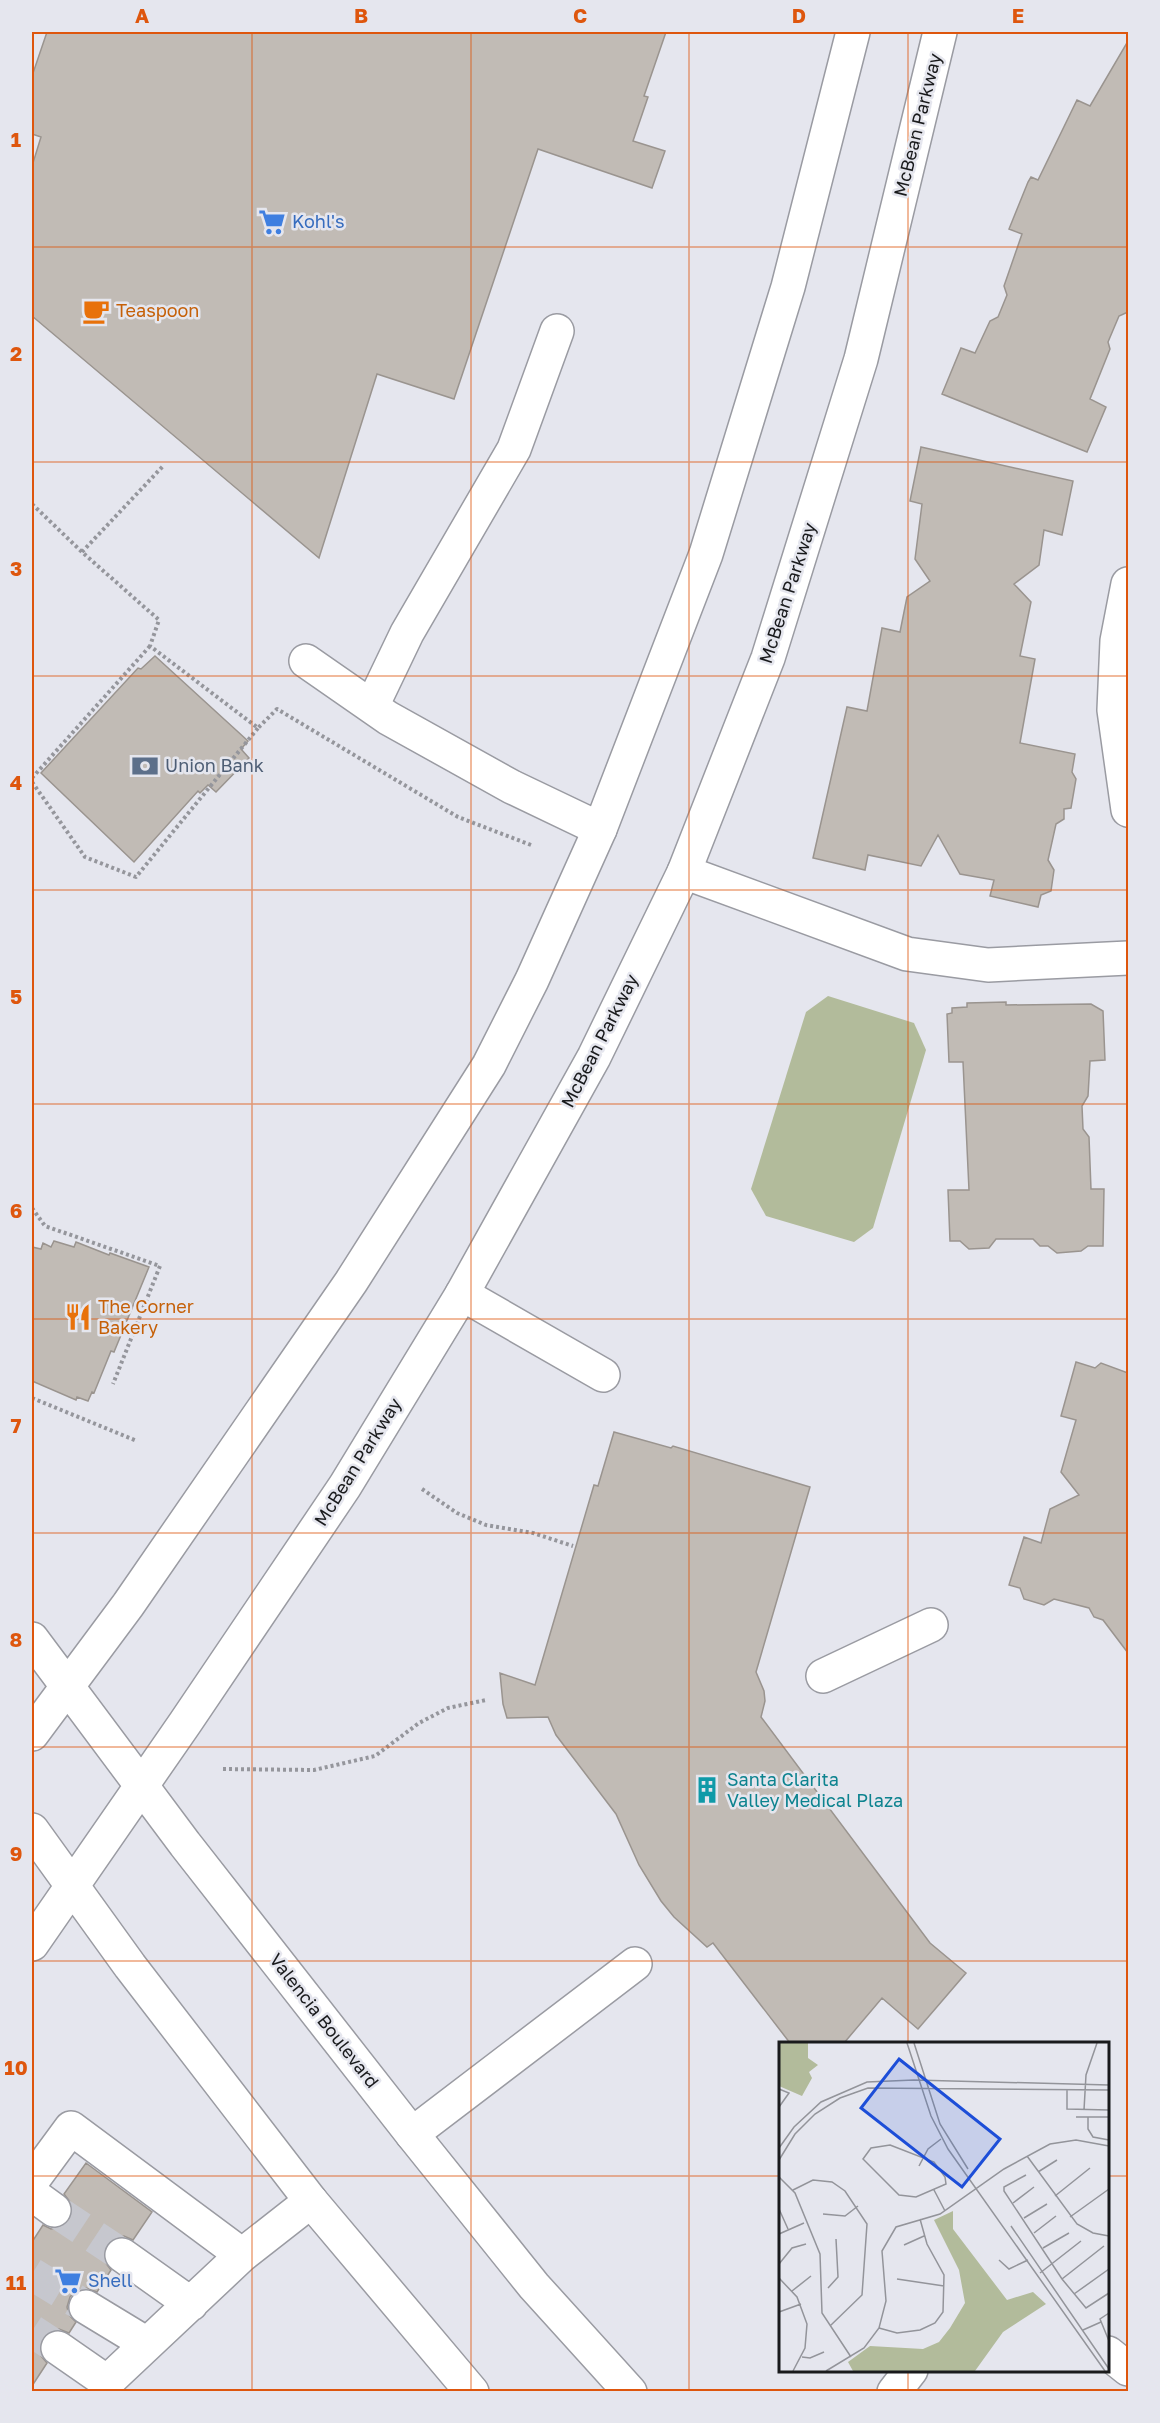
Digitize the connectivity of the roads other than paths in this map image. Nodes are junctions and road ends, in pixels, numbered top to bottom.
1 (853, 32) edge
2 (940, 32) edge
3 (557, 331) dead end
4 (1128, 584) edge
5 (306, 661) dead end
6 (372, 706) junction
7 (1128, 810) edge
8 (600, 829) junction
9 (684, 872) junction
10 (1128, 958) edge
11 (462, 1294) junction
12 (603, 1375) dead end
13 (931, 1625) dead end
14 (32, 1639) edge
15 (823, 1676) dead end
16 (66, 1686) junction
17 (32, 1734) edge
18 (142, 1786) junction
19 (32, 1830) edge
20 (73, 1887) junction
21 (32, 1944) edge
22 (635, 1964) dead end
23 (412, 2134) junction
24 (32, 2181) edge
25 (311, 2201) junction
26 (122, 2255) tunnel mouth
27 (242, 2255) junction
28 (191, 2304) junction
29 (86, 2307) tunnel mouth
30 (147, 2344) junction
31 (58, 2348) tunnel mouth
32 (1109, 2355) edge
33 (1128, 2369) edge
34 (909, 2372) edge
35 (472, 2391) edge
36 (630, 2391) edge
37 (894, 2391) edge

1 - 8 main road
2 - 9 main road, McBean Parkway
3 - 6 main road
4 - 7 main road
5 - 6 main road
6 - 8 main road
8 - 16 main road
9 - 10 main road
9 - 11 main road, McBean Parkway
11 - 12 main road
11 - 18 main road, McBean Parkway
13 - 15 main road
14 - 16 main road, Valencia Boulevard
16 - 17 main road
16 - 18 main road, Valencia Boulevard
18 - 20 main road, McBean Parkway
18 - 23 main road, Valencia Boulevard
19 - 20 main road
20 - 21 main road, McBean Parkway
20 - 25 main road
22 - 23 main road
23 - 36 main road, Valencia Boulevard
24 - 27 main road
25 - 27 main road
25 - 35 main road
26 - 28 main road
27 - 28 main road
28 - 30 main road
29 - 30 main road
30 - 31 main road
32 - 33 main road
34 - 37 main road

